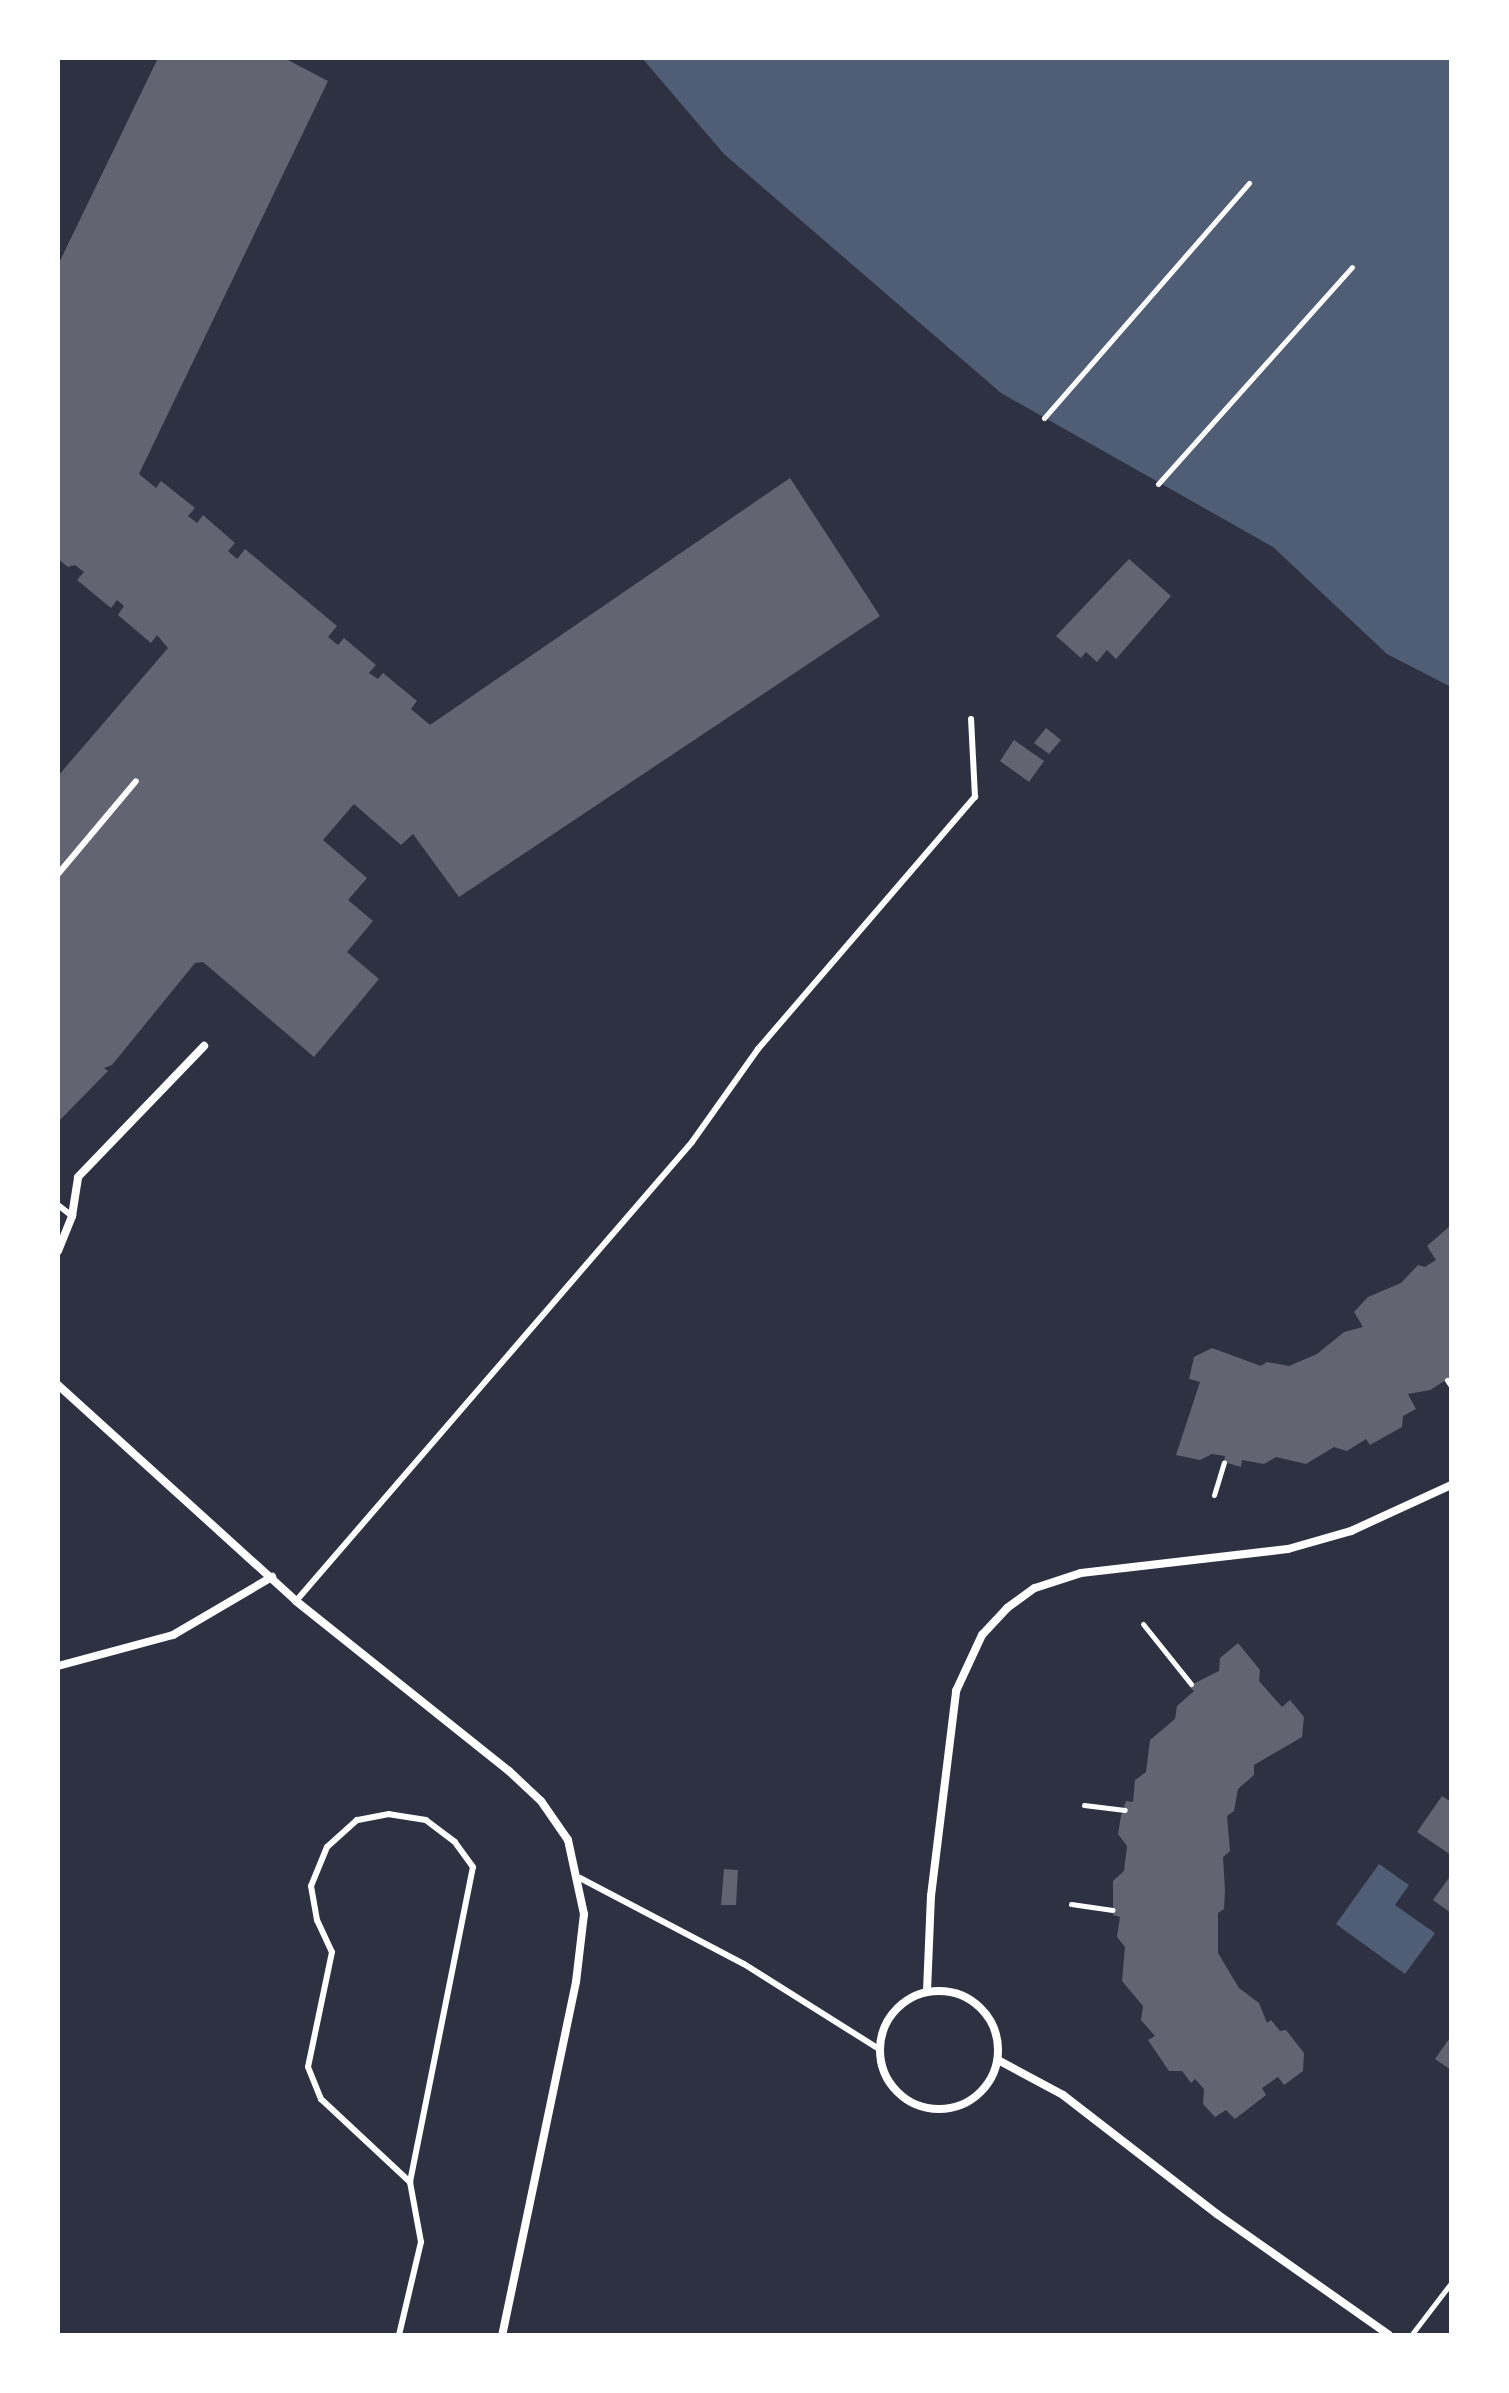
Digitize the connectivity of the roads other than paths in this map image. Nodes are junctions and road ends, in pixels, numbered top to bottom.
1 (971, 719) dead end
2 (136, 781) dead end
3 (58, 874) edge
4 (204, 1046) dead end
5 (58, 1205) edge
6 (72, 1216) junction
7 (58, 1251) edge
8 (58, 1385) edge
9 (1451, 1485) edge
10 (272, 1577) junction
11 (296, 1601) junction
12 (58, 1666) edge
13 (580, 1878) junction
14 (927, 1991) junction
15 (879, 2049) junction
16 (998, 2060) junction
17 (410, 2182) junction
18 (401, 2334) edge
19 (502, 2335) edge
20 (1389, 2335) edge

1 - 11 lane
2 - 3 lane
4 - 6 street
5 - 6 lane
6 - 7 street
8 - 10 street
9 - 14 street
10 - 11 street
10 - 12 street
11 - 13 street
13 - 15 lane
13 - 19 street
14 - 15 street
14 - 16 street
15 - 16 street
16 - 20 street
17 - 17 lane
17 - 18 lane

